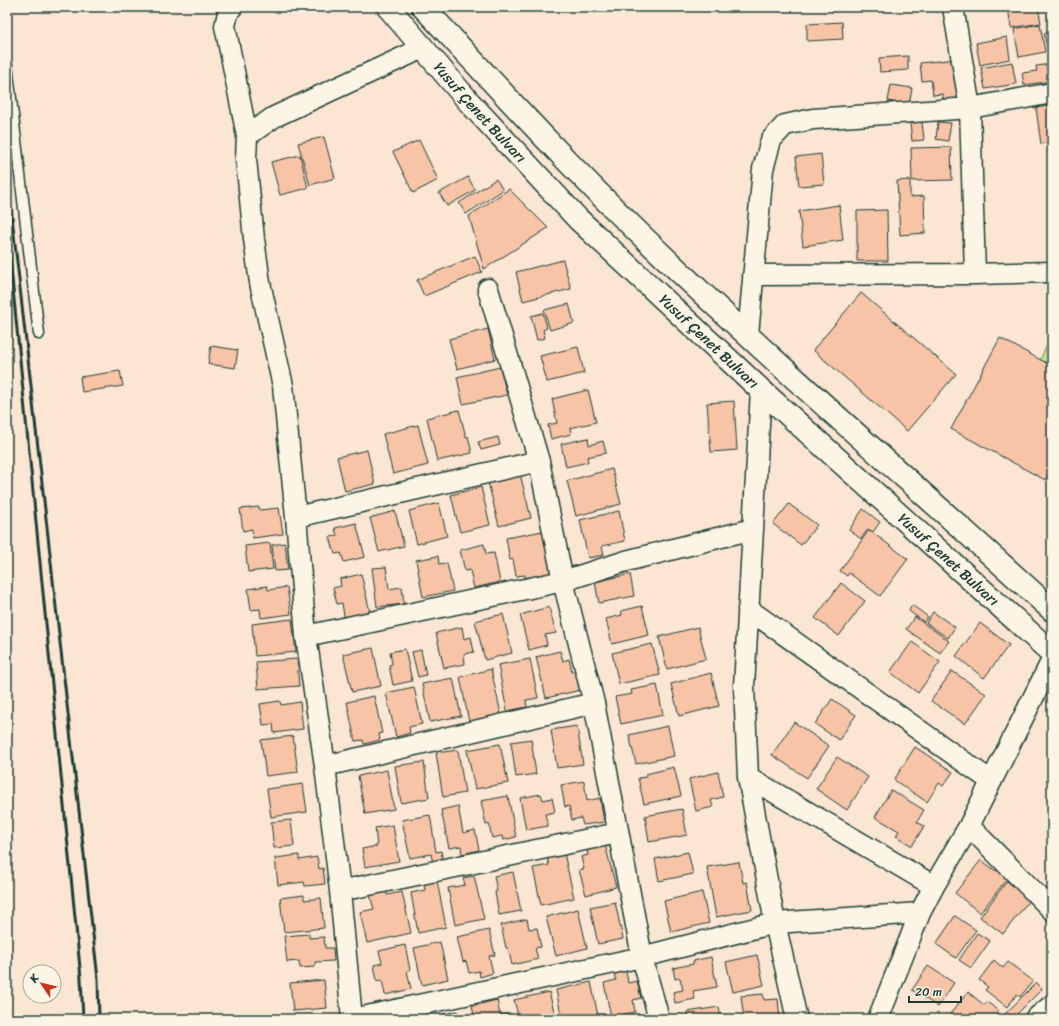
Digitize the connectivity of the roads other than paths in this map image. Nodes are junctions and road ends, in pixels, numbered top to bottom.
1 (232, 7) edge
2 (388, 7) edge
3 (423, 7) edge
4 (953, 7) edge
5 (423, 48) junction
6 (7, 66) edge
7 (1052, 93) edge
8 (970, 108) junction
9 (247, 136) junction
10 (1052, 272) edge
11 (753, 274) junction
12 (975, 274) junction
13 (488, 289) dead end
14 (39, 334) dead end
15 (748, 335) junction
16 (761, 390) junction
17 (539, 461) junction
18 (296, 517) junction
19 (753, 529) junction
20 (563, 581) junction
21 (748, 609) junction
22 (1052, 610) edge
23 (306, 636) junction
24 (1052, 653) edge
25 (1052, 660) edge
26 (594, 703) junction
27 (325, 766) junction
28 (748, 777) junction
29 (991, 781) junction
30 (969, 826) junction
31 (618, 832) junction
32 (934, 886) junction
33 (340, 891) junction
34 (1052, 910) edge
35 (920, 913) junction
36 (775, 923) junction
37 (642, 957) junction
38 (1052, 1004) edge
39 (353, 1019) edge
40 (659, 1019) edge
41 (797, 1019) edge
42 (878, 1019) edge
43 (1035, 1019) edge

1 - 9 street
2 - 5 highway, Yusuf Çenet Bulvarı
3 - 15 highway, Yusuf Çenet Bulvarı
4 - 8 street
5 - 9 street
5 - 16 highway, Yusuf Çenet Bulvarı
6 - 14 lane
7 - 8 street
8 - 11 street
8 - 12 street
9 - 18 street
10 - 12 street
11 - 12 street
11 - 15 street
13 - 17 street
15 - 22 highway, Yusuf Çenet Bulvarı
16 - 19 street
16 - 24 highway, Yusuf Çenet Bulvarı
17 - 18 street
17 - 20 street
18 - 23 street
19 - 20 street
19 - 21 street
20 - 23 street
20 - 26 street
21 - 28 street
21 - 29 street
23 - 27 street
25 - 29 street
26 - 27 street
26 - 31 street
27 - 33 street
28 - 32 street
28 - 36 street
29 - 30 street
30 - 32 street
30 - 34 street
31 - 33 street
31 - 37 street
32 - 35 street
33 - 39 street
35 - 36 street
35 - 42 street
36 - 37 street
36 - 41 street
37 - 39 street
37 - 40 street
38 - 43 street

